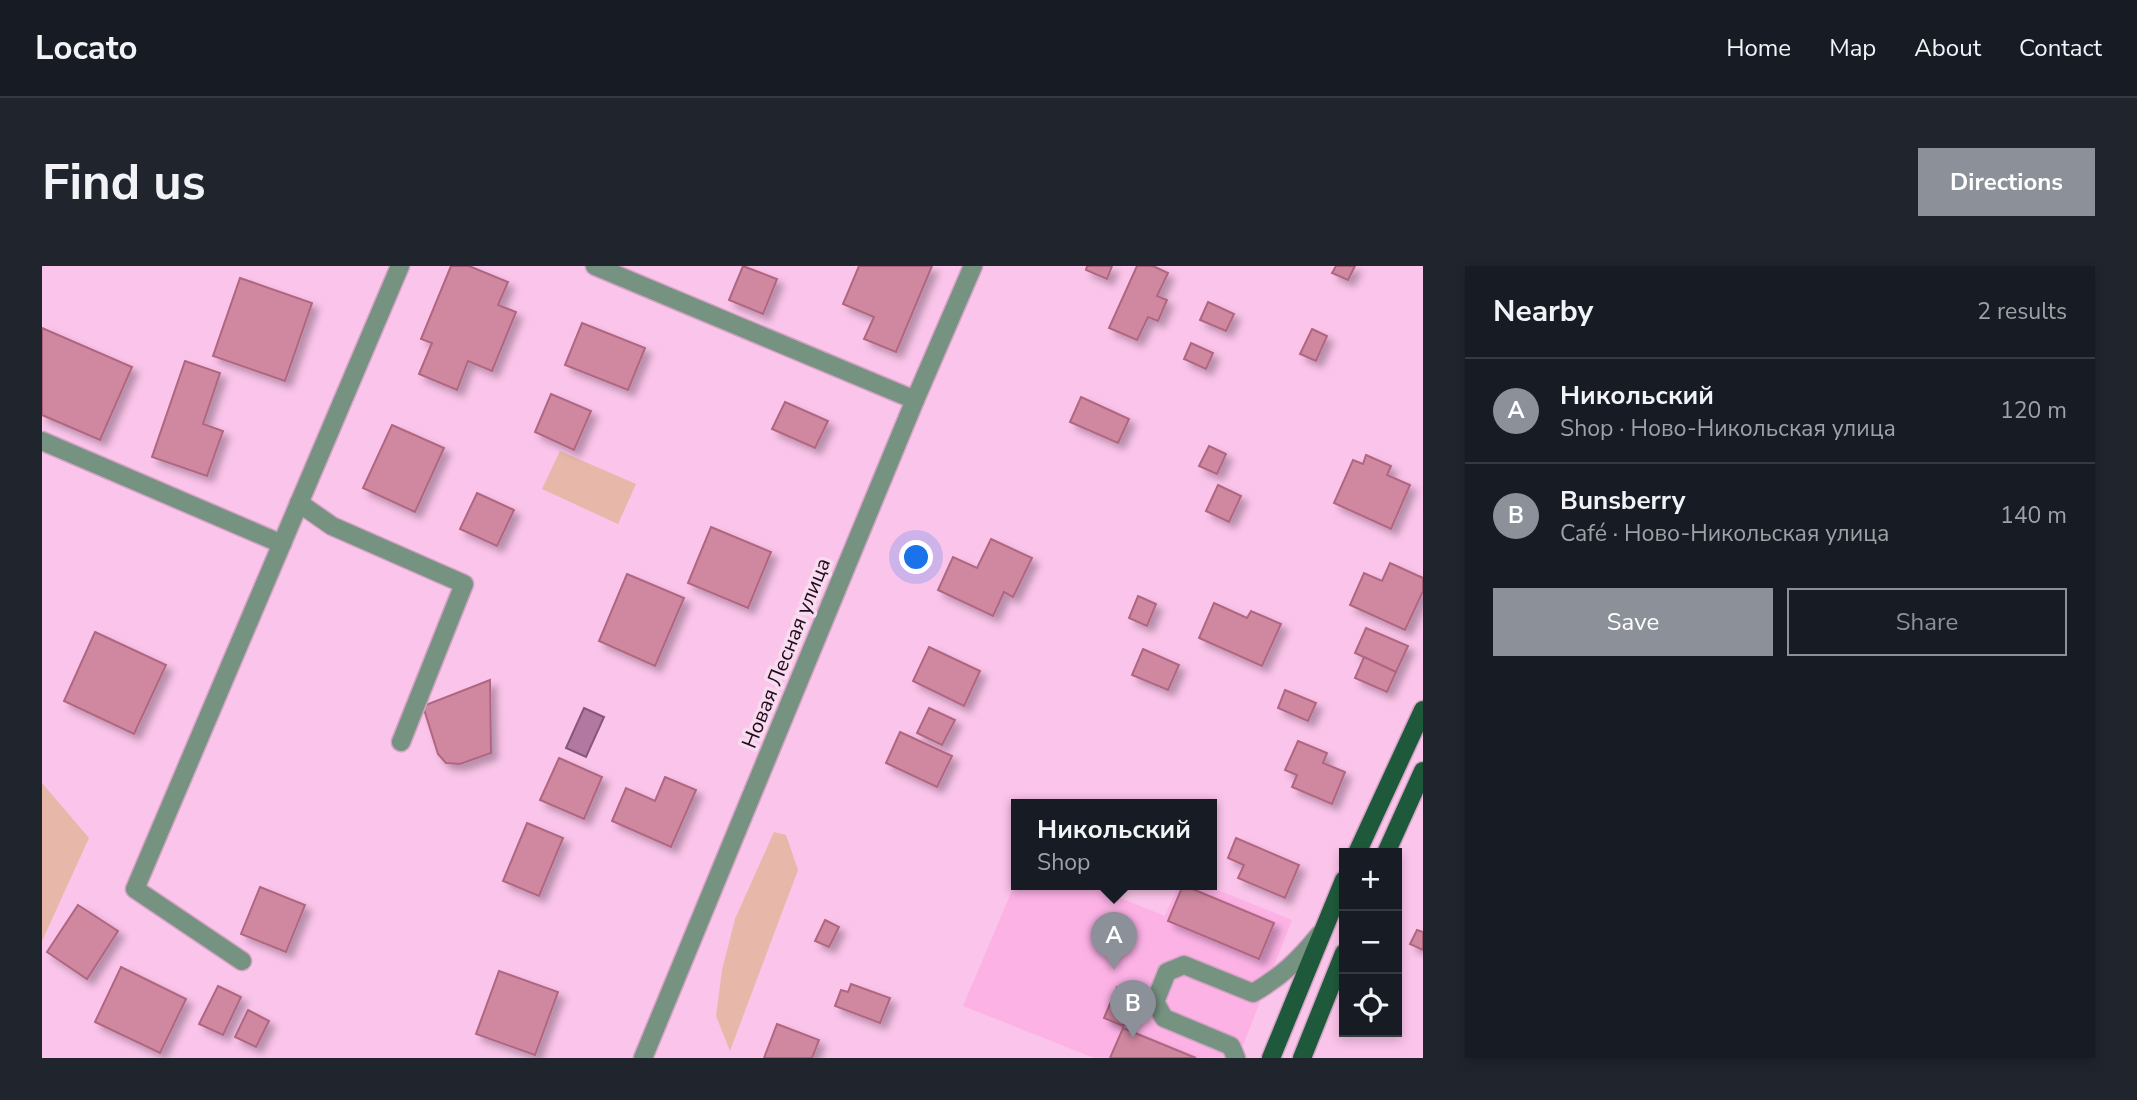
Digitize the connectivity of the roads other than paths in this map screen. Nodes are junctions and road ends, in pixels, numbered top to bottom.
1 (400, 266) edge
2 (595, 266) edge
3 (973, 266) edge
4 (915, 400) junction
5 (42, 441) edge
6 (299, 503) junction
7 (282, 544) junction
8 (1423, 710) edge
9 (401, 742) dead end
10 (1423, 771) edge
11 (1359, 848) edge
12 (1388, 848) edge
13 (1339, 892) edge
14 (1324, 928) junction
15 (242, 961) dead end
16 (1339, 966) edge
17 (643, 1058) edge
18 (1236, 1058) edge
19 (1271, 1058) edge
20 (1302, 1058) edge

1 - 6 street
2 - 4 street
3 - 4 street, Новая Лесная улица
4 - 17 street, Новая Лесная улица
5 - 7 street
6 - 7 street
6 - 9 street
7 - 15 street
8 - 11 main road
10 - 12 main road
13 - 14 main road
14 - 18 street
14 - 19 main road
16 - 20 main road

